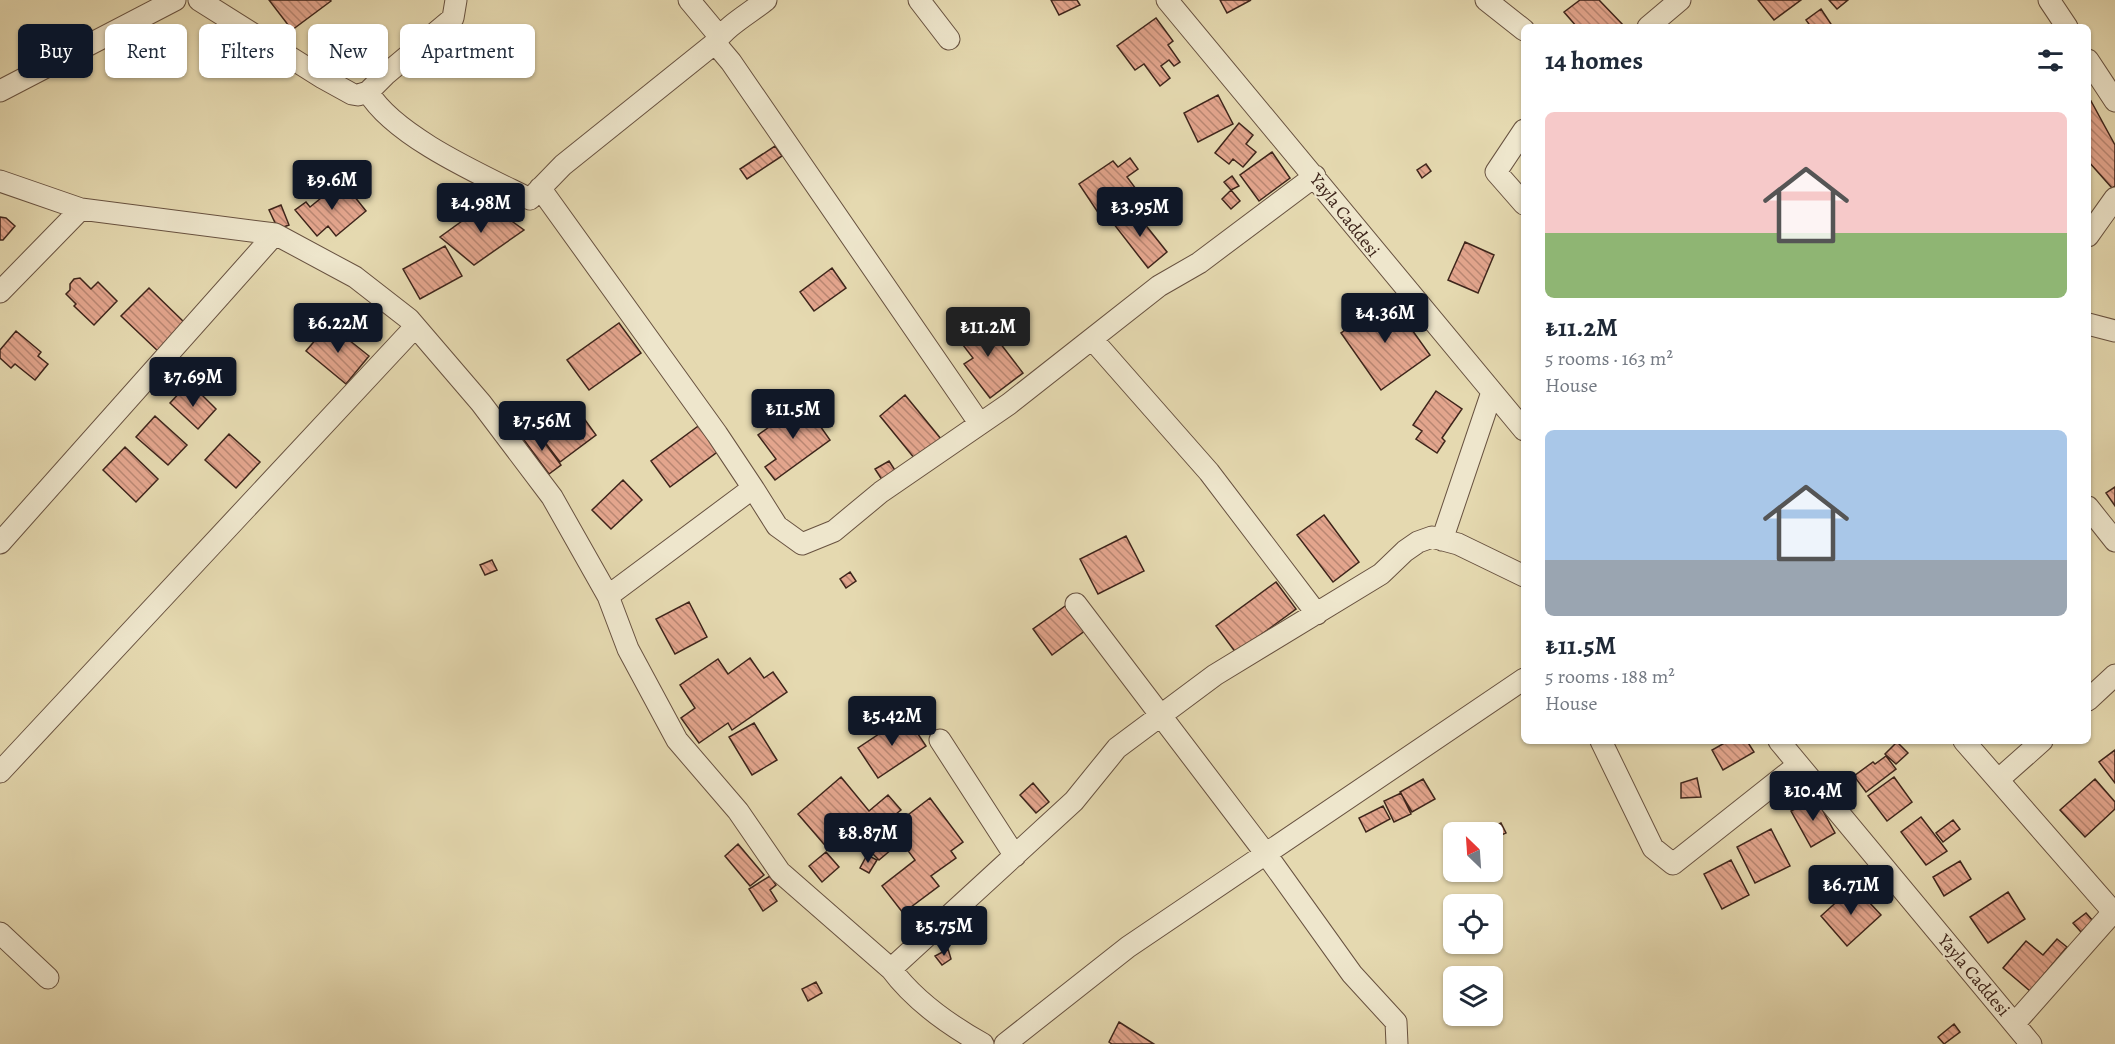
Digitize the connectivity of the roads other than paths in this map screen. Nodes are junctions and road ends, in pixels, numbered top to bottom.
1 (175, 0) edge
2 (199, 0) edge
3 (456, 0) edge
4 (689, 0) edge
5 (766, 0) edge
6 (919, 0) edge
7 (1167, 0) edge
8 (1486, 0) edge
9 (1680, 0) edge
10 (2049, 0) edge
11 (1652, 24) edge
12 (2065, 24) edge
13 (1521, 28) edge
14 (949, 39) dead end
15 (717, 40) junction
16 (2091, 65) edge
17 (0, 91) edge
18 (368, 92) junction
19 (2115, 101) edge
20 (1521, 134) edge
21 (1315, 176) junction
22 (0, 182) edge
23 (540, 188) junction
24 (2115, 198) edge
25 (1521, 201) edge
26 (81, 209) junction
27 (2091, 232) edge
28 (275, 234) junction
29 (0, 292) edge
30 (2091, 325) edge
31 (415, 327) junction
32 (2115, 331) edge
33 (1092, 339) junction
34 (1492, 392) junction
35 (980, 424) junction
36 (1521, 426) edge
37 (753, 488) junction
38 (2091, 511) edge
39 (1442, 540) junction
40 (2115, 541) edge
41 (0, 543) edge
42 (1521, 575) edge
43 (608, 596) junction
44 (1076, 604) dead end
45 (1317, 614) junction
46 (2115, 675) edge
47 (1521, 681) edge
48 (2091, 697) edge
49 (1161, 713) junction
50 (940, 740) dead end
51 (1602, 744) edge
52 (1781, 744) edge
53 (1967, 744) edge
54 (2039, 744) edge
55 (1798, 765) junction
56 (0, 772) edge
57 (1998, 780) junction
58 (1266, 854) junction
59 (1016, 856) junction
60 (2114, 912) edge
61 (0, 933) edge
62 (891, 969) junction
63 (48, 978) dead end
64 (2015, 1023) junction
65 (983, 1044) edge
66 (1005, 1044) edge
67 (1396, 1044) edge
68 (2031, 1044) edge

1 - 17 street
2 - 18 street
3 - 18 street
4 - 15 street
5 - 15 street
6 - 14 street
7 - 21 street, Yayla Caddesi
8 - 13 street
9 - 11 street
10 - 12 street
15 - 23 street
15 - 35 street
16 - 19 street
18 - 23 street
20 - 25 street
21 - 33 street
21 - 34 street, Yayla Caddesi
22 - 26 street
23 - 37 street
24 - 27 street
26 - 28 street
26 - 29 street
28 - 31 street
28 - 41 street
30 - 32 street
31 - 43 street
31 - 56 street
33 - 35 street
33 - 45 street
34 - 36 street, Yayla Caddesi
34 - 39 street
35 - 37 street
37 - 43 street
38 - 40 street
39 - 42 street
39 - 45 street
43 - 62 street
44 - 49 street
45 - 49 street
46 - 48 street
47 - 58 street
49 - 58 street
49 - 59 street
50 - 59 street
51 - 55 street
52 - 55 street, Yayla Caddesi
53 - 57 street
54 - 57 street
55 - 64 street, Yayla Caddesi
57 - 60 street
58 - 66 street
58 - 67 street
59 - 62 street
60 - 64 street
61 - 63 street
62 - 65 street
64 - 68 street, Yayla Caddesi

